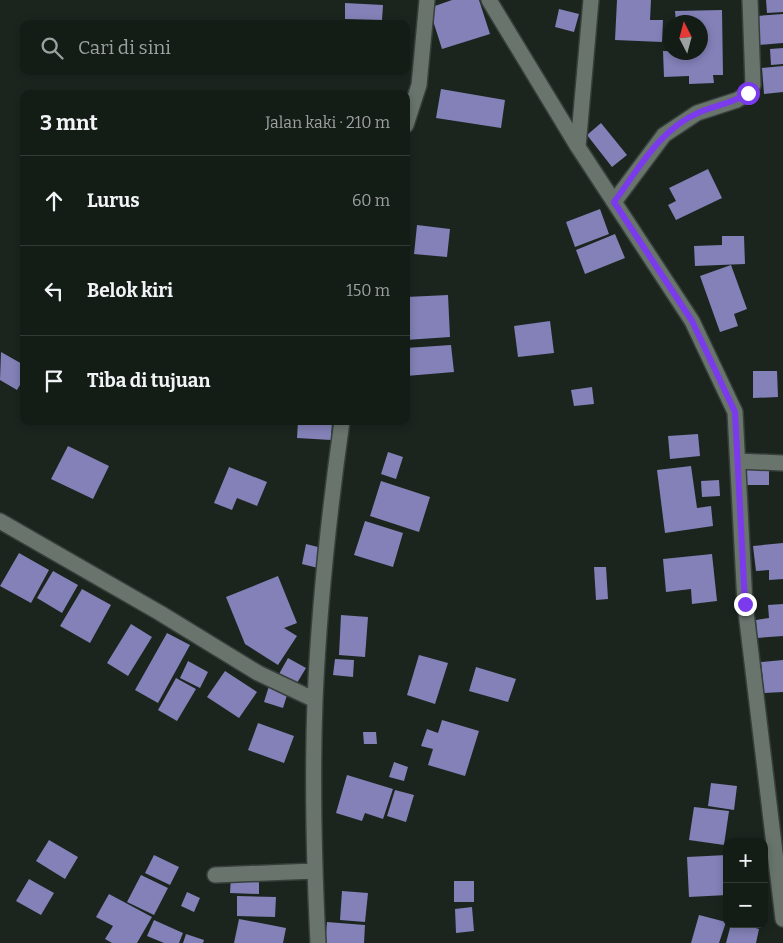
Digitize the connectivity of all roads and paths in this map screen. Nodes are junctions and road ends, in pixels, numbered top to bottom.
1 (428, 0) edge
2 (489, 0) edge
3 (591, 0) edge
4 (750, 0) edge
5 (410, 113) edge
6 (578, 147) junction
7 (614, 202) junction
8 (341, 425) edge
9 (738, 461) junction
10 (783, 463) edge
11 (0, 521) edge
12 (315, 700) junction
13 (314, 871) junction
14 (215, 875) dead end
15 (783, 919) edge
16 (318, 943) edge

1 - 5 street
2 - 6 street
3 - 6 street
4 - 7 street
6 - 7 street
7 - 9 street
8 - 12 street
9 - 10 street
9 - 15 street
11 - 12 street
12 - 13 street
13 - 14 street
13 - 16 street

